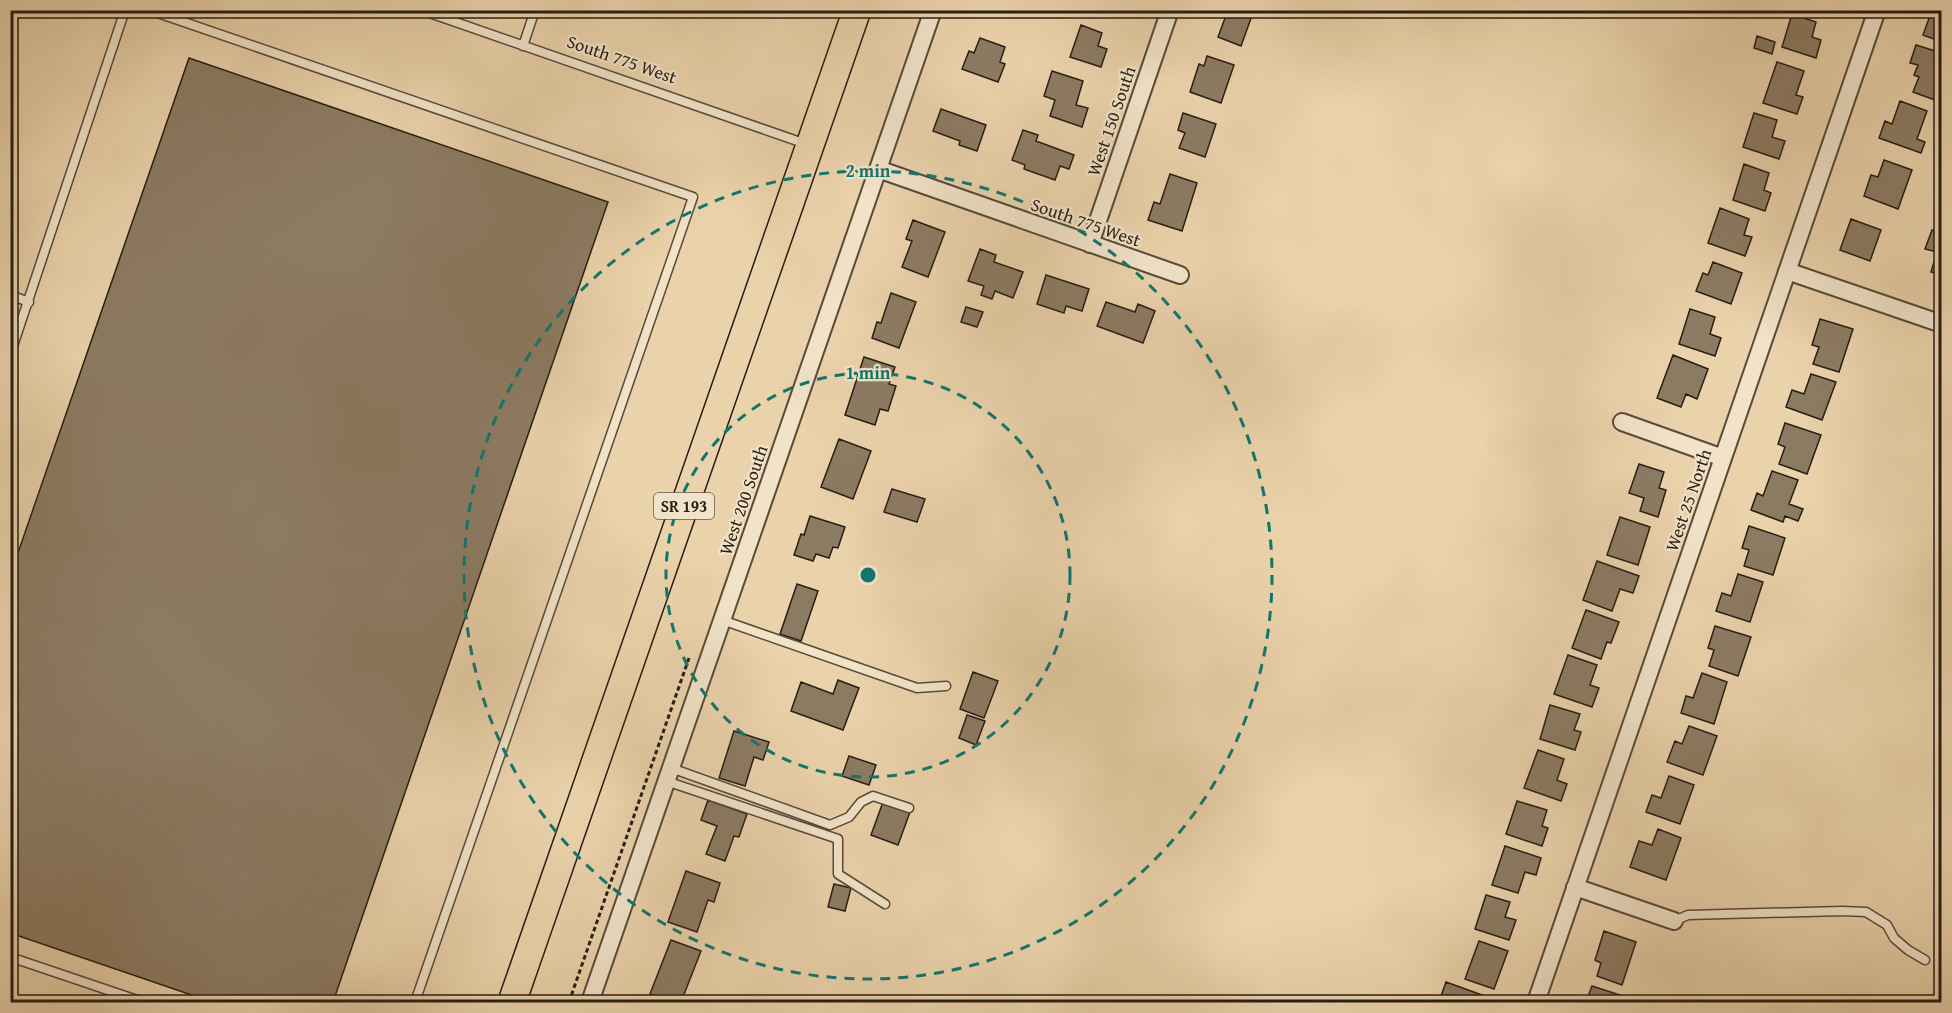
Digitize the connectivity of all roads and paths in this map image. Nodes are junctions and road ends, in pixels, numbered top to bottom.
1 (125, 10) edge
2 (150, 10) edge
3 (421, 10) edge
4 (535, 10) edge
5 (856, 10) edge
6 (933, 10) edge
7 (1170, 10) edge
8 (1877, 10) edge
9 (523, 46) junction
10 (810, 145) junction
11 (878, 169) junction
12 (1090, 243) junction
13 (1788, 271) junction
14 (1180, 275) dead end
15 (10, 295) edge
16 (29, 302) junction
17 (10, 324) edge
18 (1941, 324) edge
19 (20, 328) junction
20 (10, 355) edge
21 (1622, 422) dead end
22 (1723, 458) junction
23 (722, 620) junction
24 (946, 686) dead end
25 (668, 775) junction
26 (909, 808) dead end
27 (1575, 887) junction
28 (885, 904) dead end
29 (1674, 921) joint
30 (10, 957) edge
31 (1925, 960) dead end
32 (143, 1002) edge
33 (416, 1002) edge
34 (512, 1002) edge
35 (590, 1002) edge
36 (1536, 1002) edge

1 - 16 lane
2 - 33 lane
3 - 9 lane, South 775 West
4 - 9 lane
5 - 10 main road, SR 193
6 - 11 street, West 200 South
7 - 12 street, West 150 South
8 - 13 street, West 25 North
9 - 10 lane, South 775 West
10 - 34 main road, SR 193
11 - 12 street, South 775 West
11 - 23 street, West 200 South
12 - 14 street, South 775 West
13 - 18 street
13 - 22 street, West 25 North
15 - 16 lane
16 - 19 lane
17 - 19 lane
19 - 20 lane
21 - 22 street
22 - 27 street, West 25 North
23 - 24 lane
23 - 25 street, West 200 South
25 - 26 lane
25 - 28 lane
25 - 35 street, West 200 South
27 - 29 street
27 - 36 street, West 25 North
29 - 31 lane
30 - 32 lane

